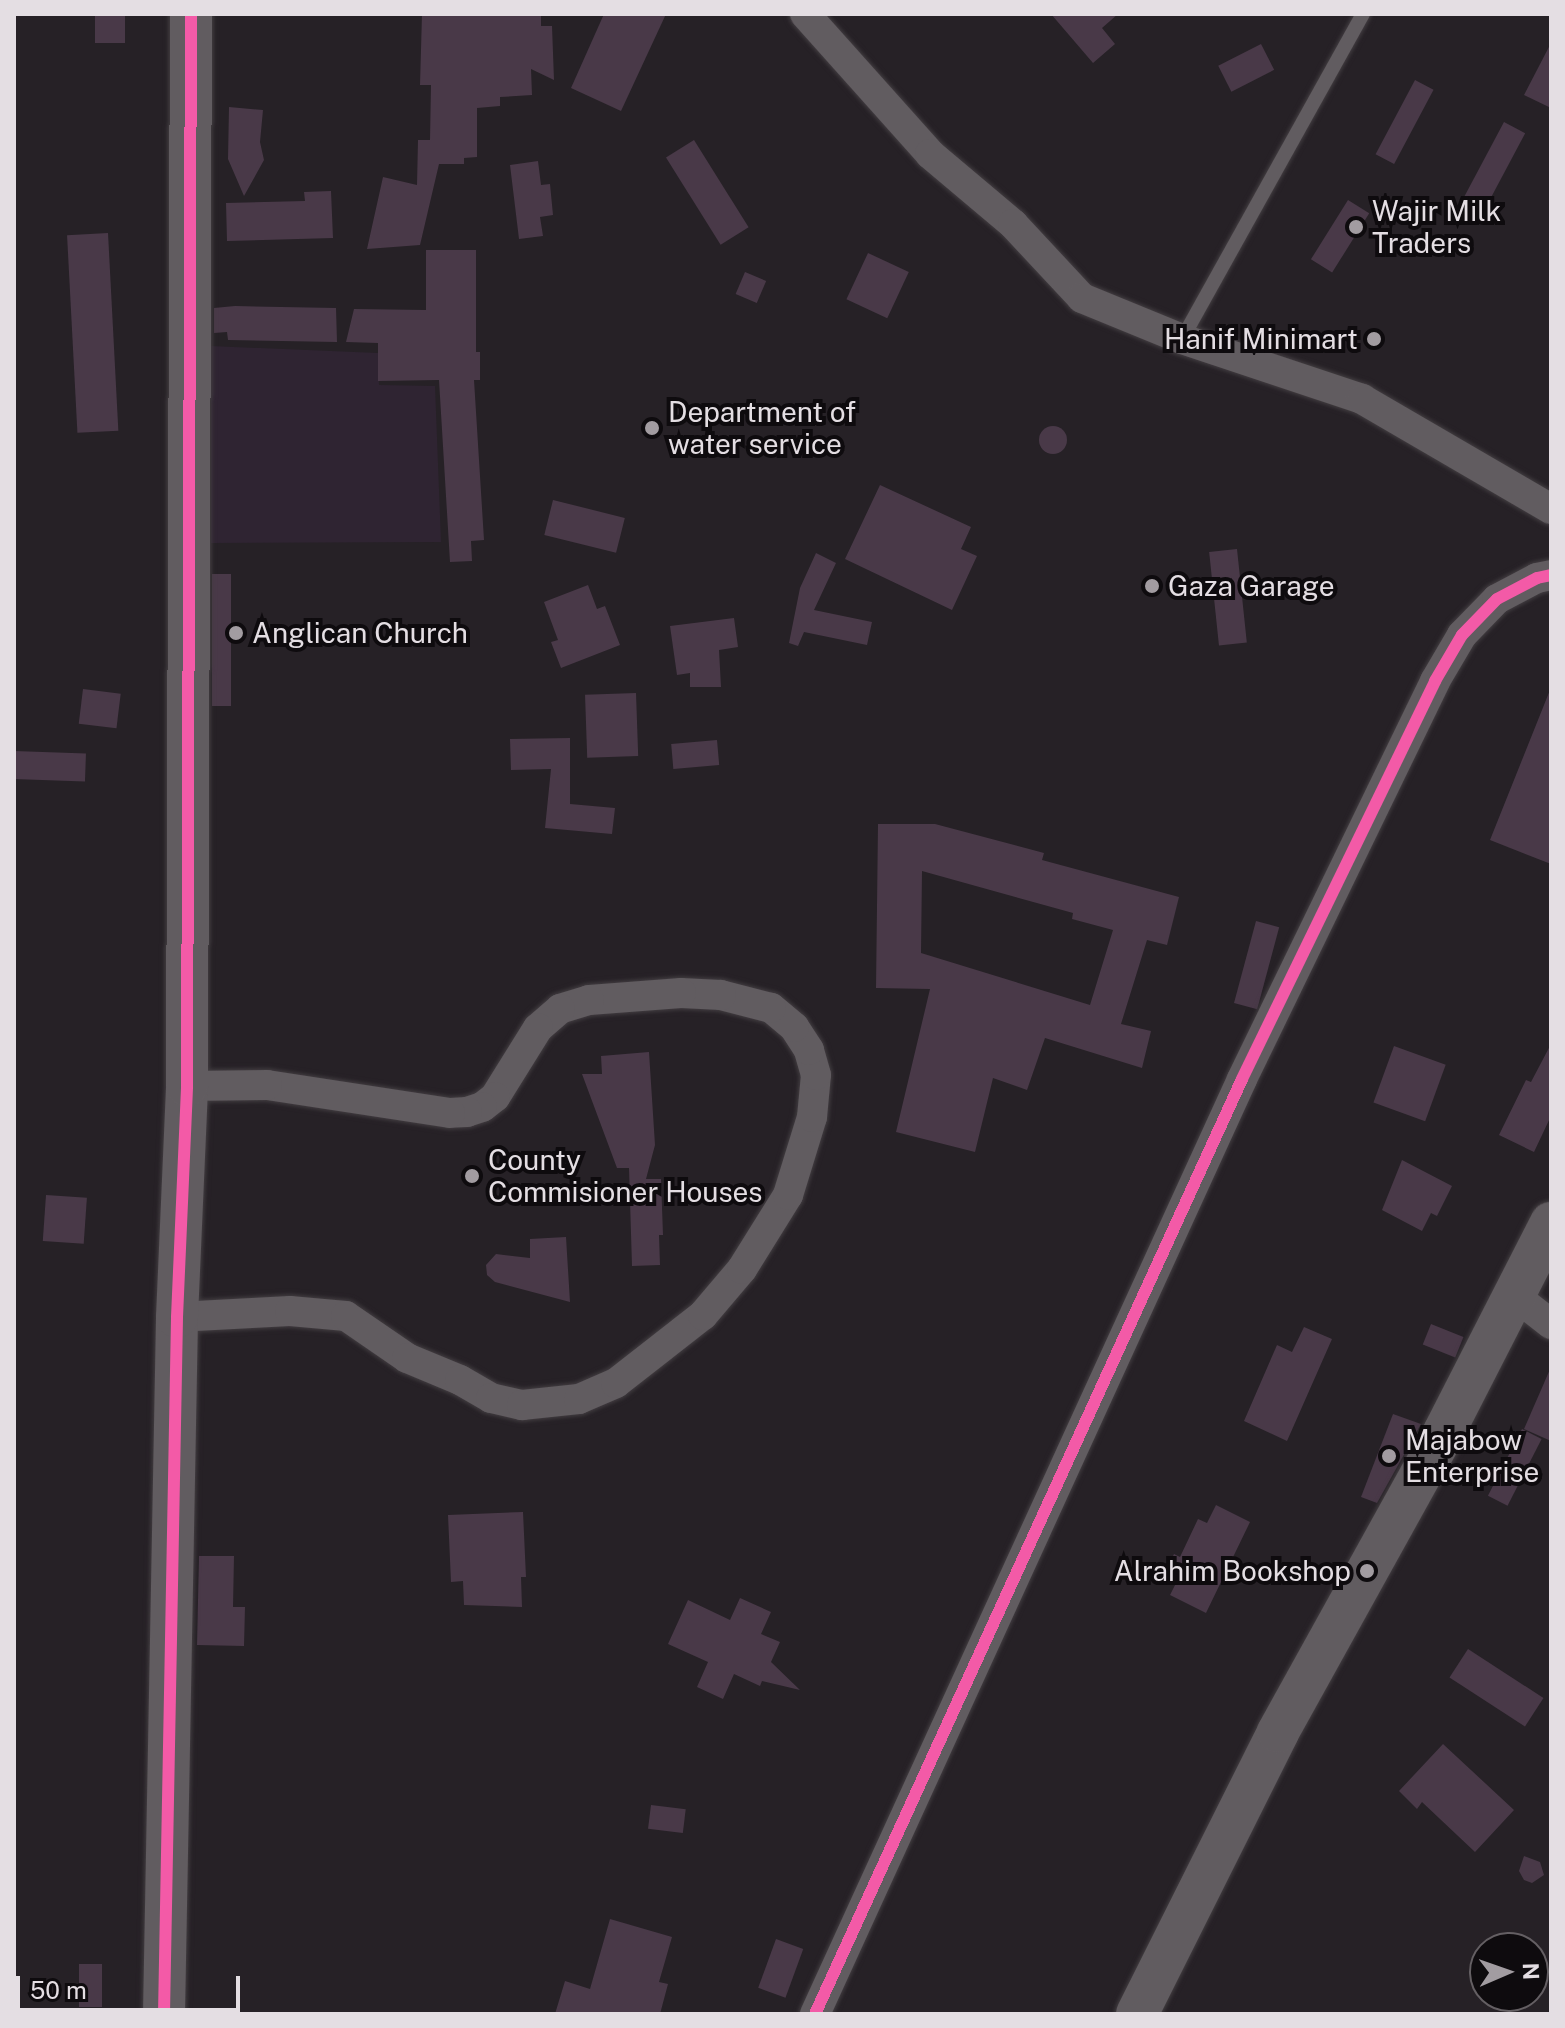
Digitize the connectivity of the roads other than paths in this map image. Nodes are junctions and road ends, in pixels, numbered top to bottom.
1 (191, 14) edge
2 (805, 14) edge
3 (1363, 14) edge
4 (1182, 339) junction
5 (1551, 509) edge
6 (1551, 575) edge
7 (187, 1086) junction
8 (1551, 1223) edge
9 (1515, 1296) junction
10 (177, 1317) junction
11 (1551, 1324) edge
12 (164, 2014) edge
13 (815, 2014) edge
14 (1137, 2014) edge

1 - 7 street
2 - 4 street
3 - 4 lane
4 - 5 street
6 - 13 street
7 - 10 street
7 - 10 street
8 - 9 street
9 - 11 street
9 - 14 street
10 - 12 street

